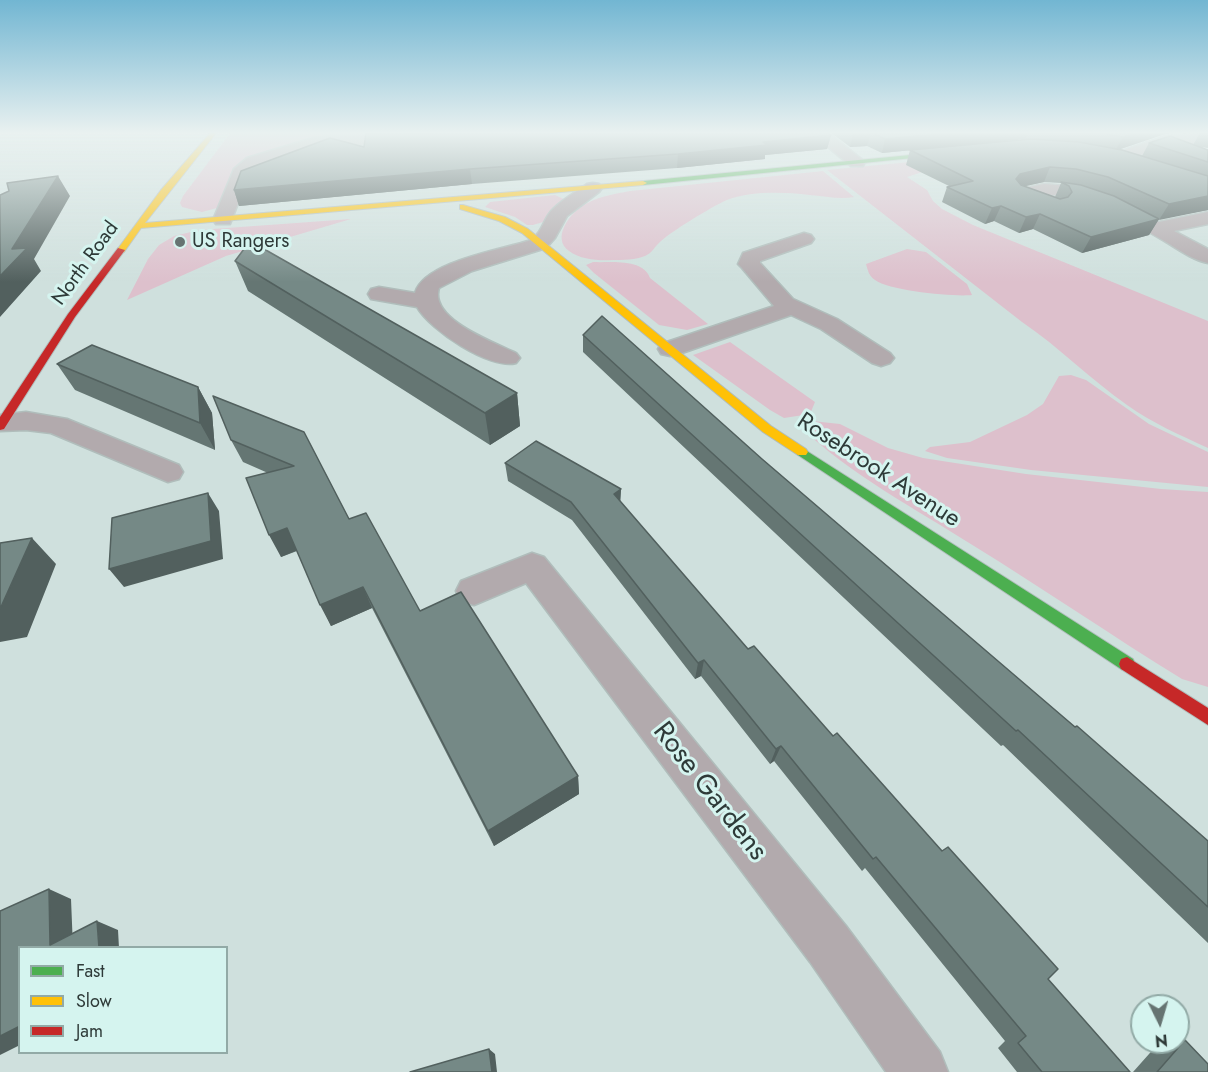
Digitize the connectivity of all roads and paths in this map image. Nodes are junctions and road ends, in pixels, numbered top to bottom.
1 (174, 182) edge
2 (237, 182) edge
3 (654, 182) edge
4 (593, 188) junction
5 (447, 201) junction
6 (1053, 206) edge
7 (1208, 218) edge
8 (223, 220) junction
9 (138, 226) junction
10 (1158, 228) junction
11 (804, 239) dead end
12 (538, 244) junction
13 (1208, 257) edge
14 (379, 294) dead end
15 (427, 302) junction
16 (790, 308) junction
17 (670, 349) junction
18 (507, 358) dead end
19 (881, 358) dead end
20 (1, 424) edge
21 (168, 472) dead end
22 (474, 591) dead end
23 (1208, 717) edge
24 (920, 1072) edge

1 - 9 street, North Road
2 - 8 street
3 - 4 street
4 - 5 street
4 - 12 street
5 - 8 street
5 - 12 street, Rosebrook Avenue
6 - 10 street
7 - 10 street
8 - 9 street
9 - 20 street, North Road
10 - 13 street
11 - 16 street
12 - 15 street
12 - 17 street, Rosebrook Avenue
14 - 15 street
15 - 18 street
16 - 17 street
16 - 19 street
17 - 23 street, Rosebrook Avenue
20 - 21 street
22 - 24 street, Rose Gardens

